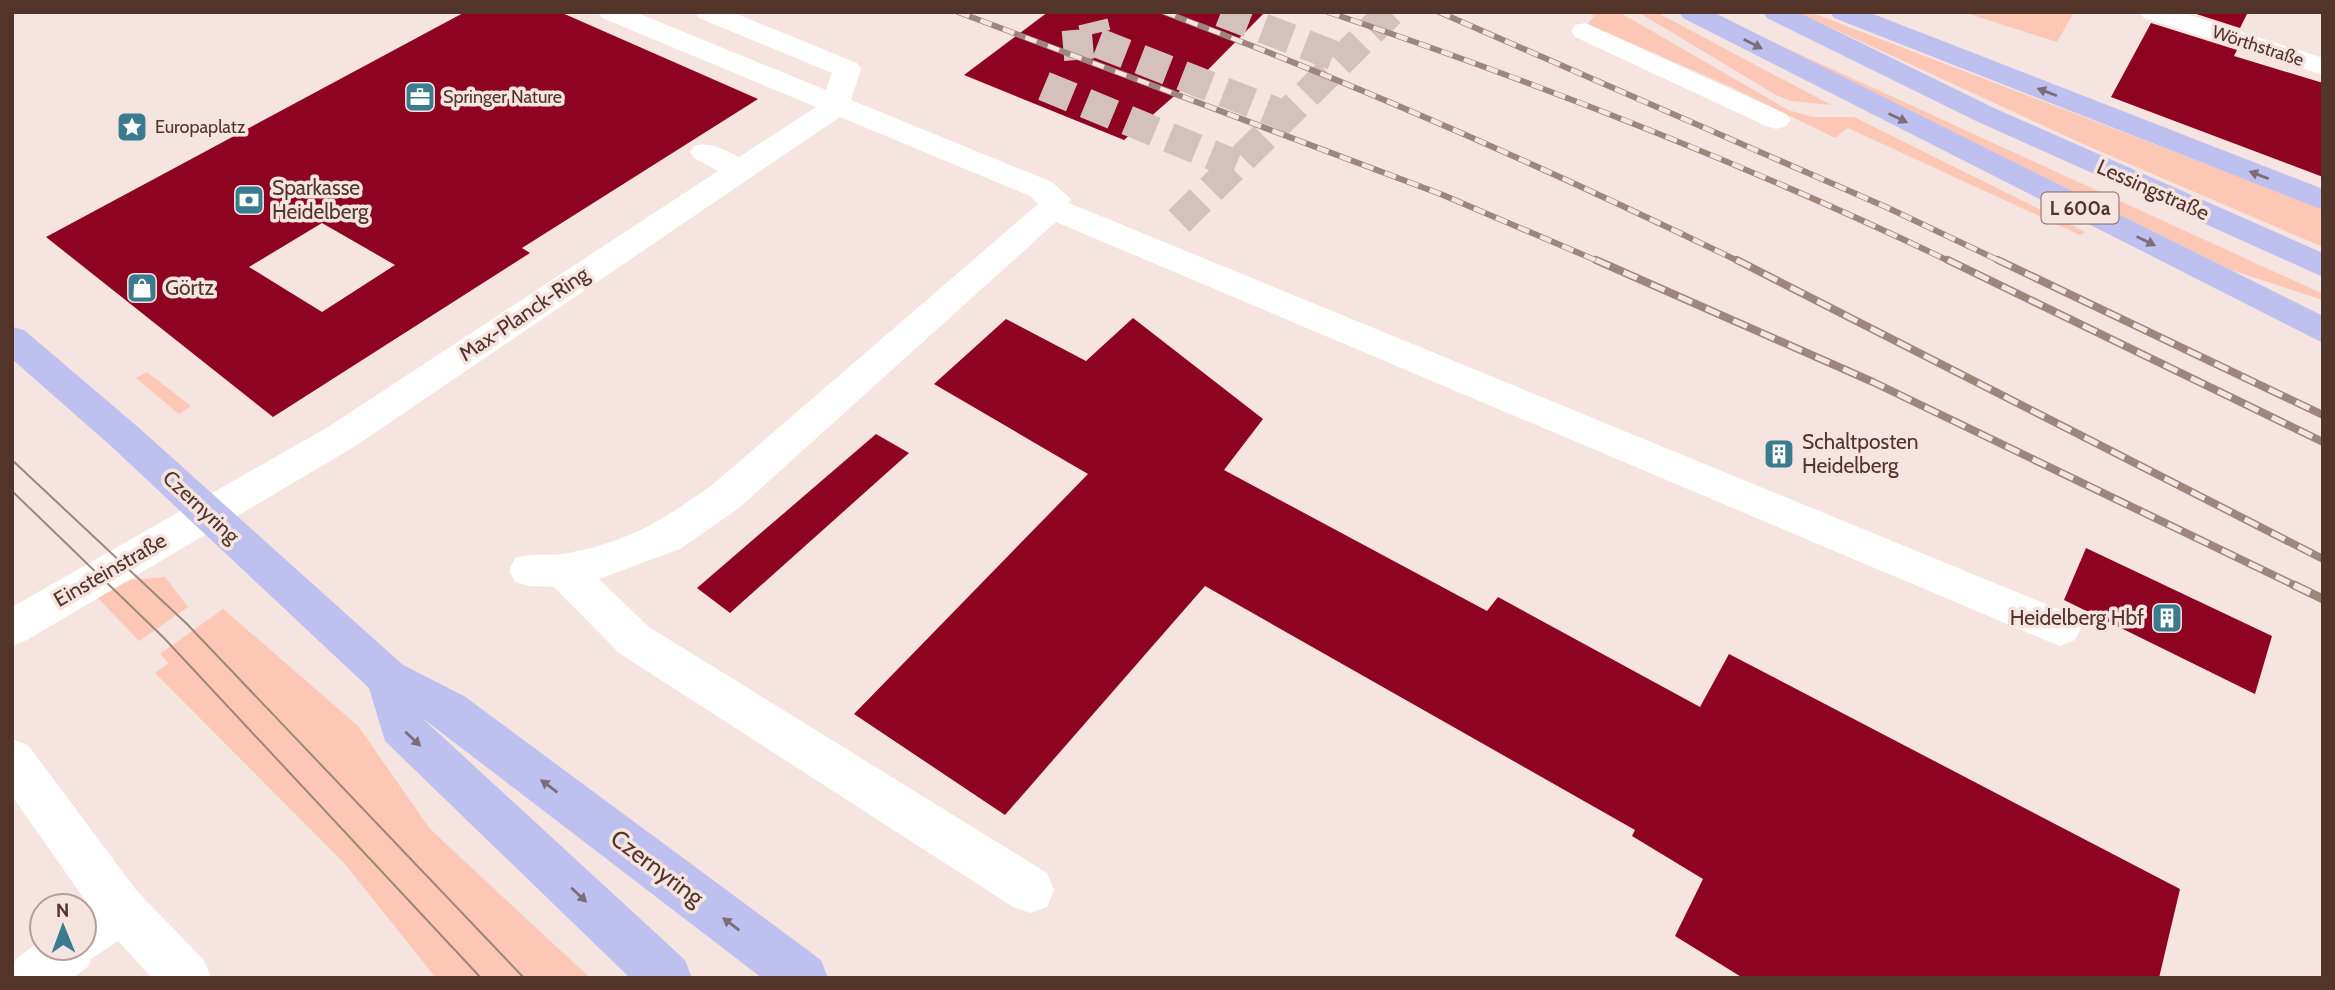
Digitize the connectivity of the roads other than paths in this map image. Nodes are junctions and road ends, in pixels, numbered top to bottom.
1 (611, 12) edge
2 (651, 12) edge
3 (708, 12) edge
4 (1692, 12) edge
5 (1732, 12) edge
6 (1776, 12) edge
7 (1843, 12) edge
8 (2153, 12) edge
9 (1585, 31) dead end
10 (2323, 67) edge
11 (835, 107) junction
12 (1984, 114) junction
13 (1776, 120) dead end
14 (705, 152) dead end
15 (741, 170) junction
16 (2323, 200) edge
17 (1052, 208) junction
18 (2323, 266) edge
19 (2323, 331) edge
20 (12, 339) edge
21 (208, 513) junction
22 (12, 628) edge
23 (2060, 628) dead end
24 (388, 678) junction
25 (12, 760) edge
26 (1030, 890) dead end
27 (102, 923) edge
28 (53, 962) edge
29 (794, 973) edge
30 (33, 978) edge
31 (186, 978) edge
32 (667, 978) edge

1 - 11 street
2 - 11 street
3 - 11 street
4 -> 19 main road, L 600a
5 - 12 main road, Lessingstraße
6 - 12 main road, Lessingstraße
16 -> 7 main road
8 - 10 street, Wörthstraße
9 - 13 street
11 - 15 street, Max-Planck-Ring
11 - 17 street
12 - 18 main road, Lessingstraße
14 - 15 street
15 - 21 street, Max-Planck-Ring
17 - 23 street
17 - 26 street
20 - 21 main road, Czernyring
21 - 22 street, Einsteinstraße
21 - 24 main road, Czernyring
29 -> 24 main road, Czernyring
24 -> 32 main road
25 - 27 street
27 - 31 street
28 - 30 street

